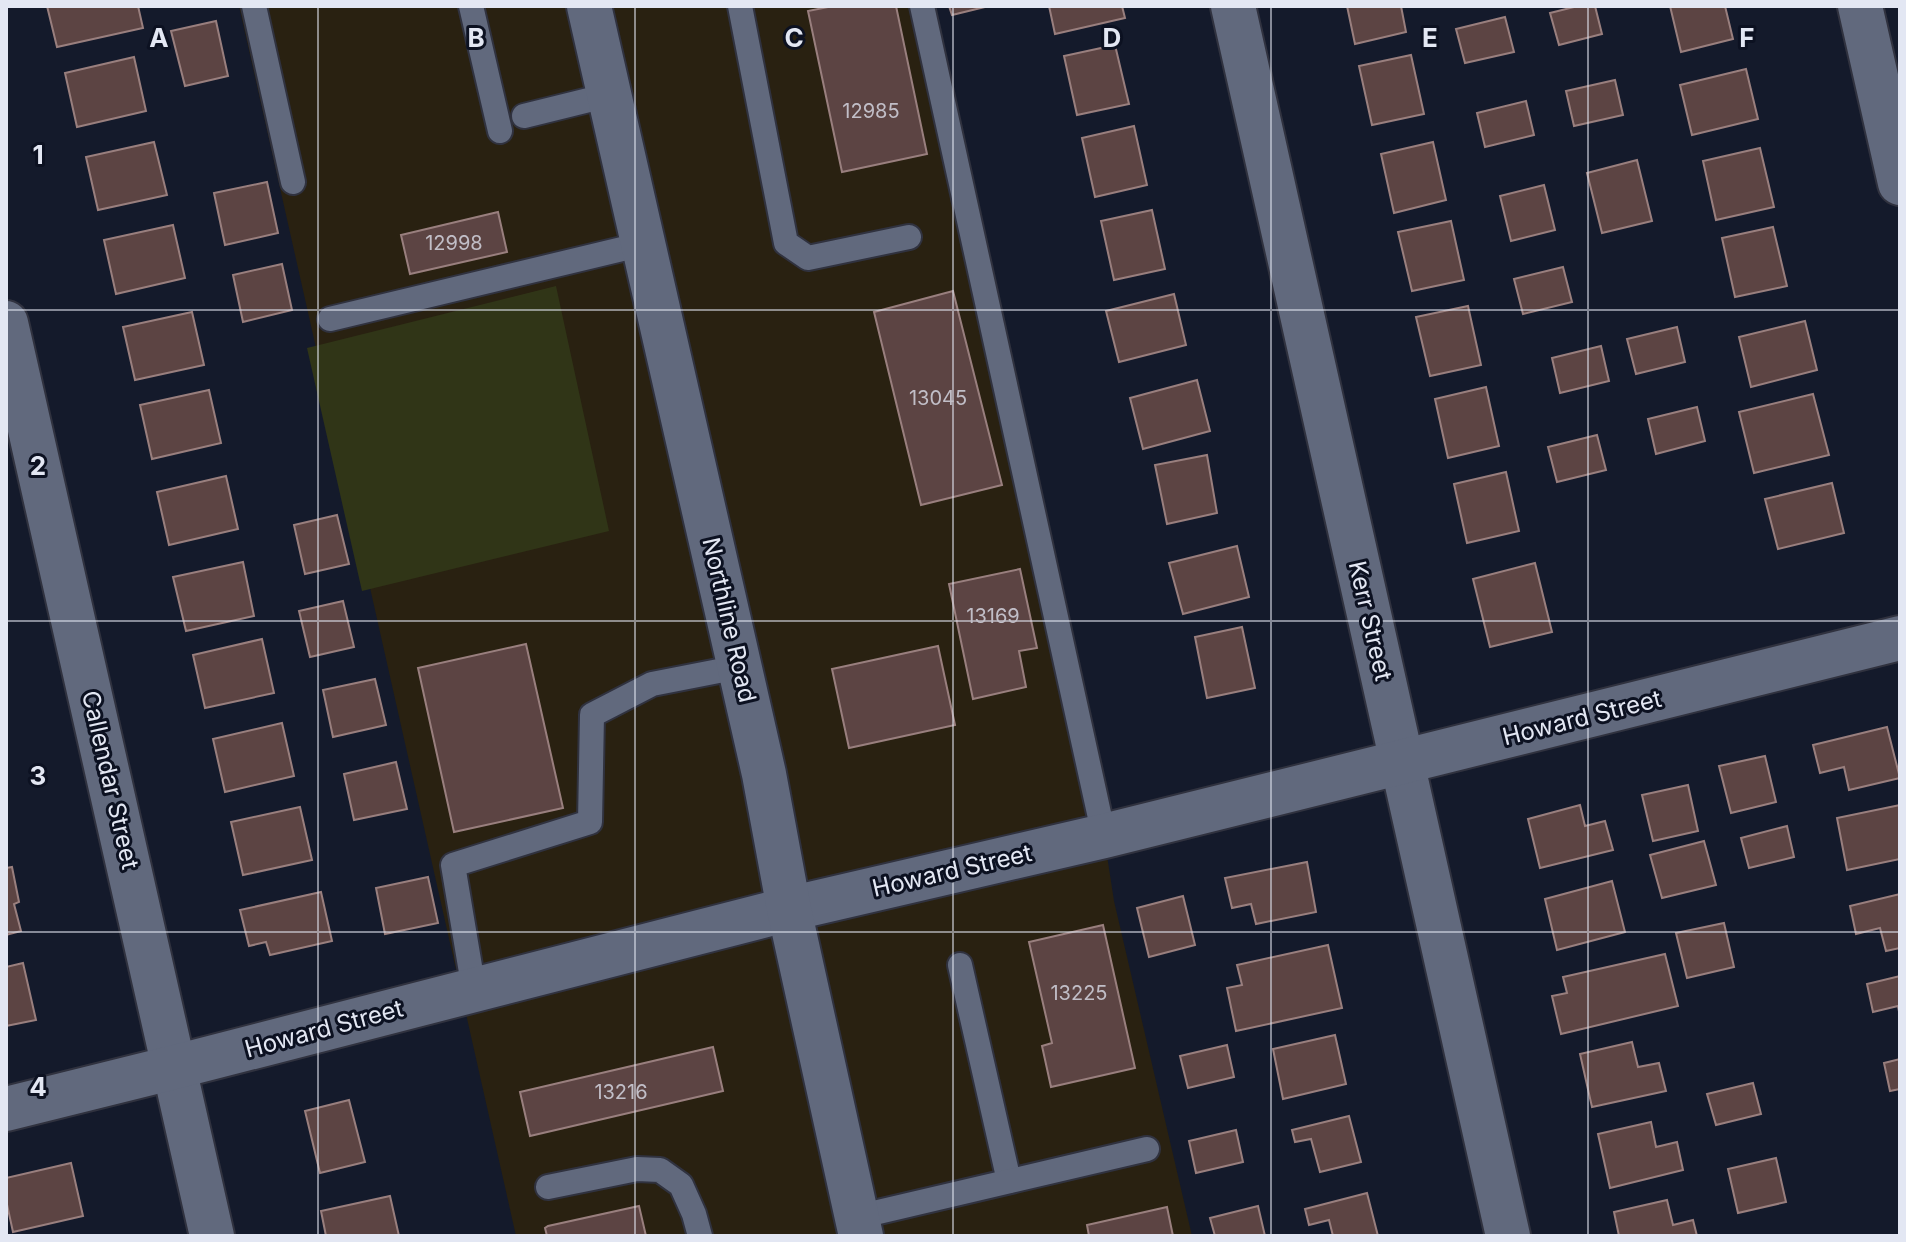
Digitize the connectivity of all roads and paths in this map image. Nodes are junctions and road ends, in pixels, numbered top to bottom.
1 (254, 6) edge
2 (471, 6) edge
3 (589, 6) edge
4 (740, 6) edge
5 (922, 6) edge
6 (1233, 6) edge
7 (1860, 6) edge
8 (609, 95) junction
9 (524, 116) dead end
10 (500, 131) dead end
11 (293, 182) dead end
12 (1900, 183) edge
13 (909, 237) dead end
14 (643, 244) junction
15 (330, 319) dead end
16 (6, 323) edge
17 (1900, 638) edge
18 (739, 667) junction
19 (1402, 763) junction
20 (1104, 836) junction
21 (789, 909) junction
22 (960, 965) dead end
23 (474, 990) junction
24 (175, 1067) junction
25 (6, 1109) edge
26 (1147, 1149) dead end
27 (1009, 1181) junction
28 (548, 1187) dead end
29 (859, 1226) edge
30 (212, 1236) edge
31 (700, 1236) edge
32 (1508, 1236) edge

1 - 11 lane
2 - 10 lane
3 - 8 street, Northline Road
4 - 13 lane
5 - 20 lane
6 - 19 street, Kerr Street
7 - 12 street
8 - 9 lane
8 - 14 street, Northline Road
14 - 15 lane
14 - 18 street, Northline Road
16 - 24 street, Callendar Street
17 - 19 street, Howard Street
18 - 21 street, Northline Road
18 - 23 lane
19 - 20 street, Howard Street
19 - 32 street, Kerr Street
20 - 21 street, Howard Street
21 - 23 street, Howard Street
21 - 29 street, Northline Road
22 - 27 lane
23 - 24 street, Howard Street
24 - 25 street, Howard Street
24 - 30 street, Callendar Street
26 - 27 lane
27 - 29 lane
28 - 31 lane

